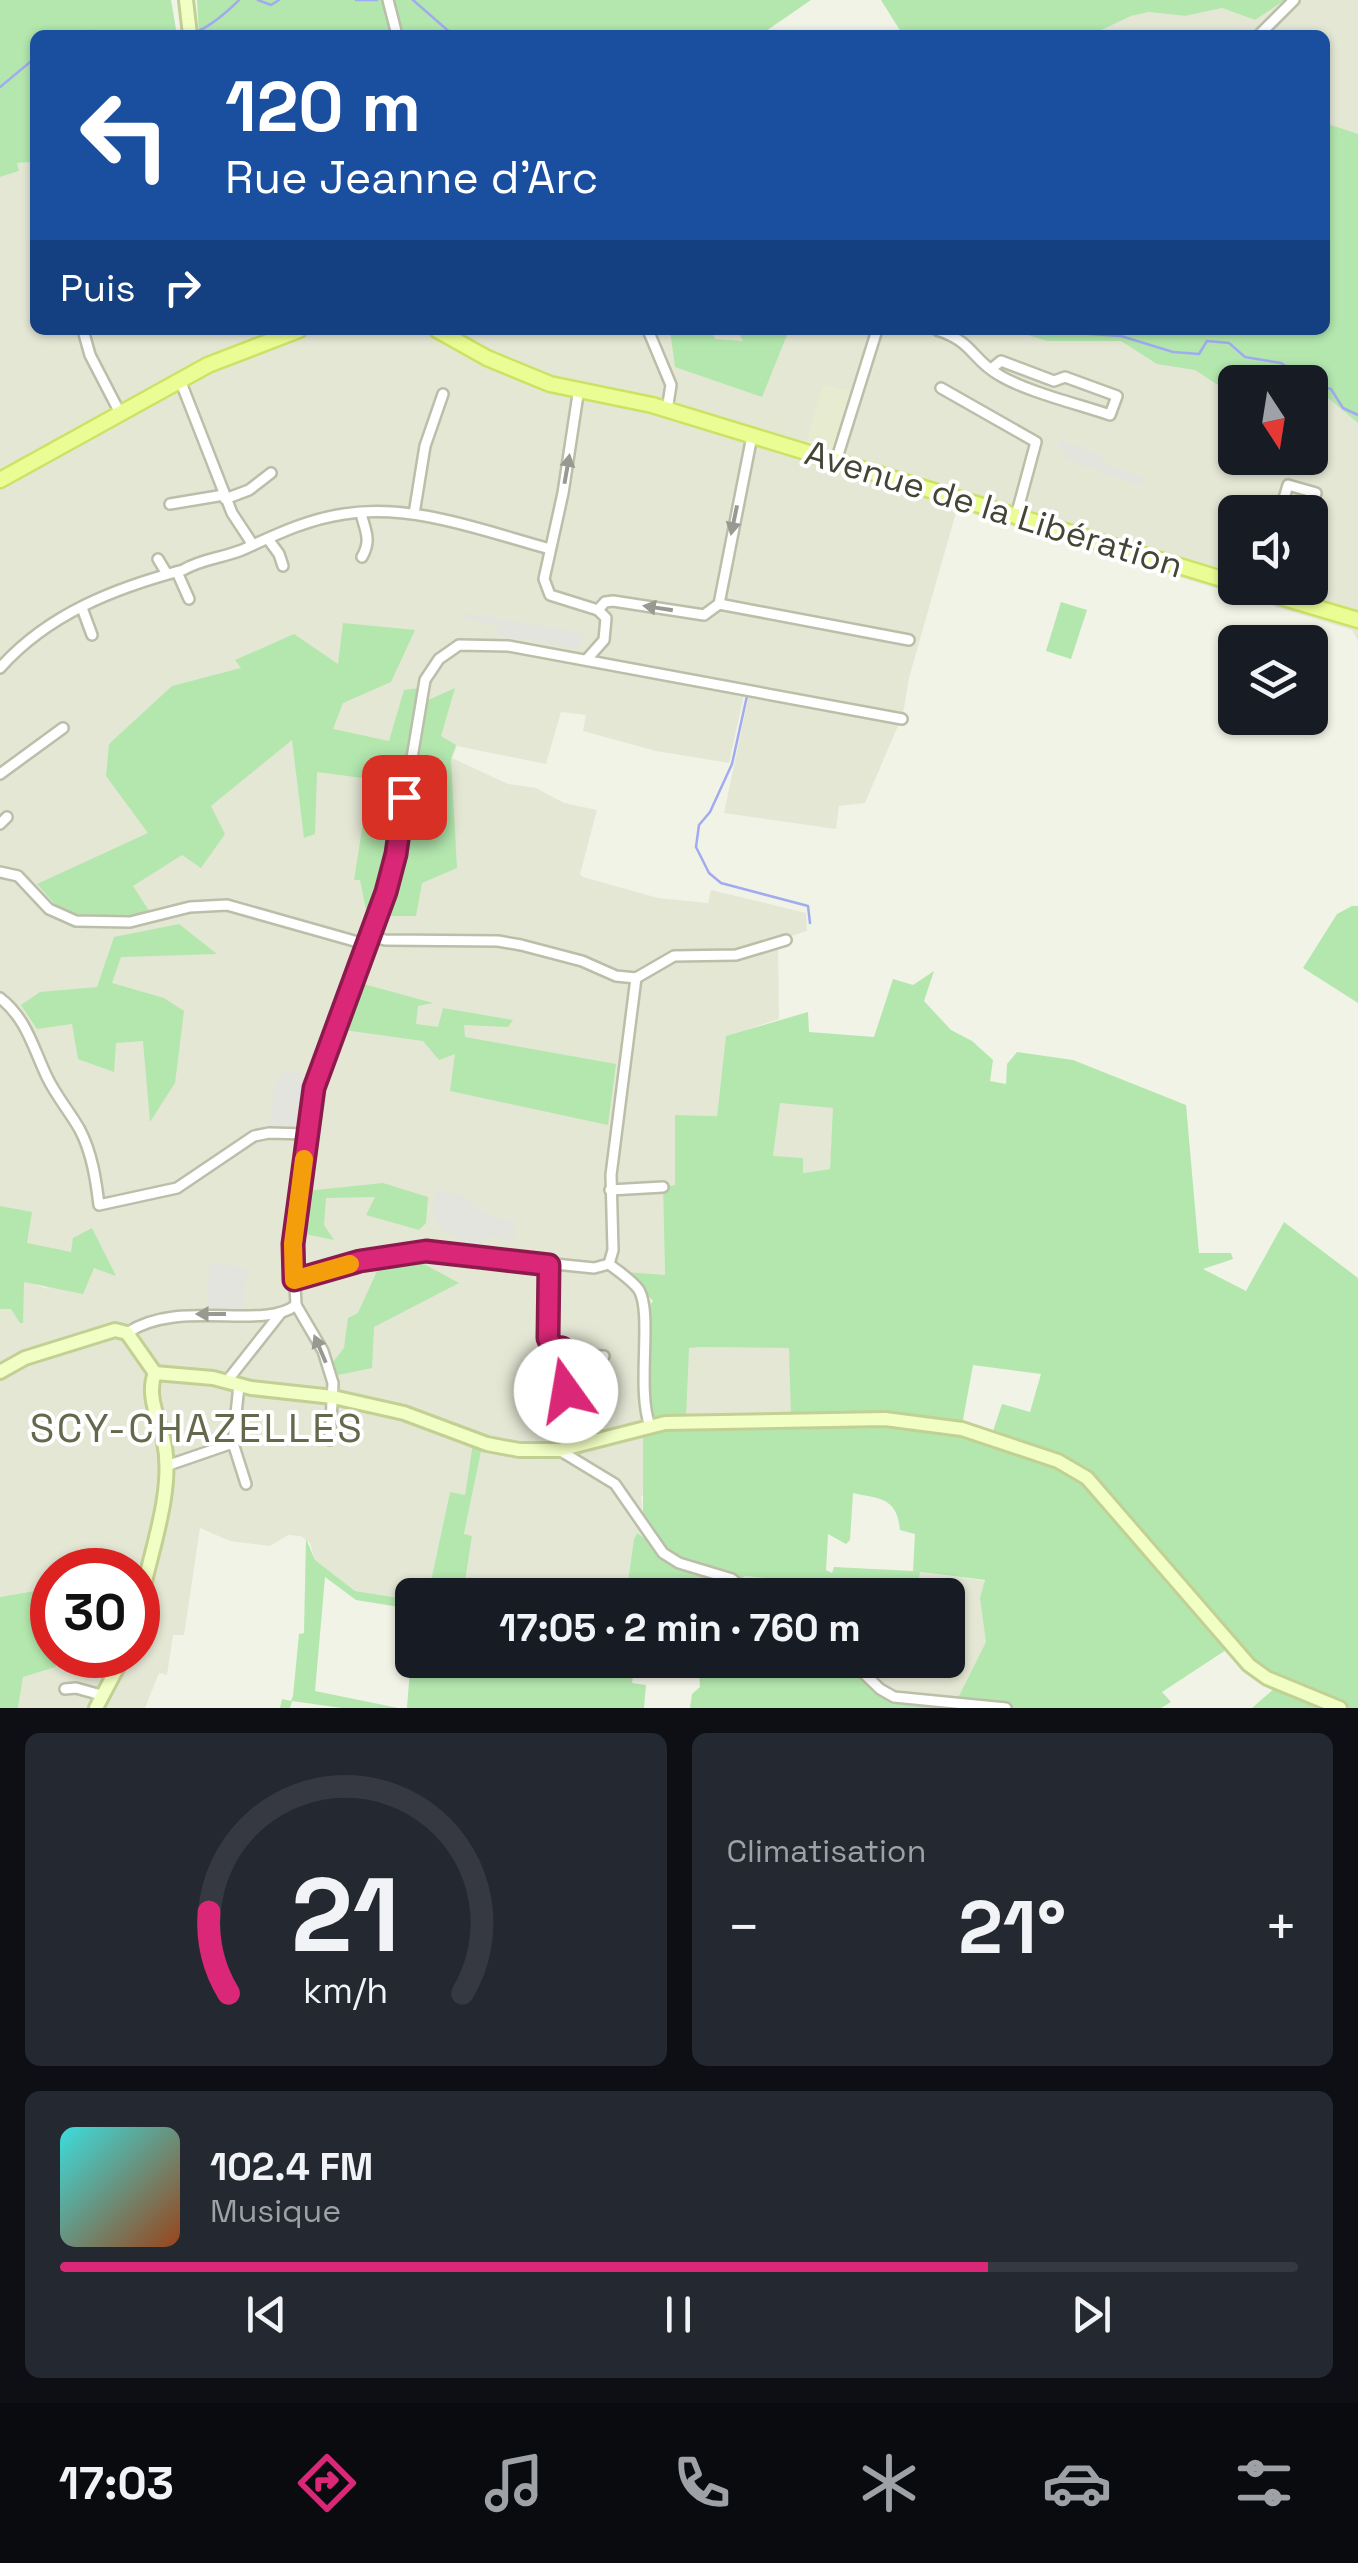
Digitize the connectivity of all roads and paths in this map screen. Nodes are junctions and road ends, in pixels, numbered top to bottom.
1 (388, 0) edge
2 (1294, 0) edge
3 (189, 4) edge
4 (190, 30) edge
5 (396, 30) edge
6 (1264, 30) edge
7 (84, 335) edge
8 (457, 335) edge
9 (650, 335) edge
10 (874, 335) edge
11 (947, 335) edge
12 (266, 336) edge
13 (991, 369) junction
14 (180, 380) junction
15 (579, 388) junction
16 (942, 388) dead end
17 (443, 394) dead end
18 (666, 410) junction
19 (120, 412) junction
20 (752, 436) junction
21 (836, 460) junction
22 (272, 473) dead end
23 (0, 480) edge
24 (1285, 495) edge
25 (1315, 495) edge
26 (225, 497) junction
27 (170, 504) dead end
28 (360, 513) junction
29 (414, 514) junction
30 (1016, 516) junction
31 (268, 539) junction
32 (252, 545) junction
33 (550, 549) junction
34 (362, 557) dead end
35 (158, 559) dead end
36 (282, 566) dead end
37 (172, 573) junction
38 (1218, 578) edge
39 (188, 600) dead end
40 (719, 604) junction
41 (1320, 605) edge
42 (82, 608) junction
43 (598, 610) junction
44 (1358, 620) edge
45 (92, 634) dead end
46 (909, 640) dead end
47 (0, 647) edge
48 (10, 656) junction
49 (588, 658) junction
50 (0, 668) edge
51 (902, 719) dead end
52 (63, 728) dead end
53 (0, 774) edge
54 (0, 872) edge
55 (367, 940) junction
56 (786, 940) dead end
57 (636, 978) junction
58 (0, 998) edge
59 (307, 1134) junction
60 (663, 1187) dead end
61 (610, 1190) junction
62 (609, 1264) junction
63 (549, 1265) junction
64 (294, 1280) junction
65 (296, 1305) junction
66 (280, 1314) junction
67 (120, 1331) junction
68 (566, 1355) junction
69 (604, 1356) dead end
70 (0, 1372) edge
71 (155, 1372) junction
72 (233, 1383) junction
73 (333, 1397) junction
74 (570, 1402) dead end
75 (650, 1426) junction
76 (330, 1440) dead end
77 (233, 1444) junction
78 (558, 1450) junction
79 (166, 1466) junction
80 (246, 1484) dead end
81 (151, 1548) edge
82 (729, 1578) edge
83 (111, 1678) edge
84 (870, 1678) edge
85 (64, 1690) dead end
86 (98, 1702) edge
87 (1006, 1708) edge
88 (1340, 1708) edge

1 - 5 street
2 - 6 street
3 - 4 street
7 - 19 street
8 - 15 main road, Avenue de la Libération
9 - 18 street
10 - 21 street
11 - 13 street
12 - 14 main road
13 - 13 street
14 - 19 main road
14 - 26 street
15 - 18 main road, Avenue de la Libération
33 -> 15 street
16 - 30 street
17 - 29 street
18 - 20 main road, Avenue de la Libération
19 - 23 main road
20 - 21 main road, Avenue de la Libération
20 -> 40 street
21 - 30 main road, Avenue de la Libération
22 - 26 street
24 - 25 street
26 - 27 street
26 - 32 street
28 - 29 street
28 - 31 street
28 - 34 street
29 - 33 street
30 - 38 main road, Avenue de la Libération
31 - 32 street
31 - 36 street
32 - 37 street
33 - 43 street
35 - 37 street
37 - 39 street
37 - 42 street
40 -> 43 street
40 - 46 street
41 - 44 main road
42 - 45 street
42 - 48 street
43 - 49 street
47 - 48 street
48 - 50 street
49 - 51 street
49 - 55 street
52 - 53 street
54 - 55 street
55 - 57 street
55 - 59 street
56 - 57 street
57 - 61 street
58 - 59 street
59 - 64 street
60 - 61 street
61 - 62 street
62 - 63 street
62 - 75 street
63 - 64 street
63 - 68 street
64 - 65 street
65 - 66 street
73 -> 65 street
66 -> 67 street
66 - 72 street
67 - 70 street
67 - 71 street
68 - 69 street
68 - 74 street
71 - 72 street
71 - 79 street
72 - 73 street
72 - 77 street
73 - 76 street
73 - 78 street
75 - 78 street
75 - 88 street
77 - 79 street
77 - 80 street
78 - 82 street
79 - 81 street
83 - 86 street
84 - 87 street
85 - 86 street

